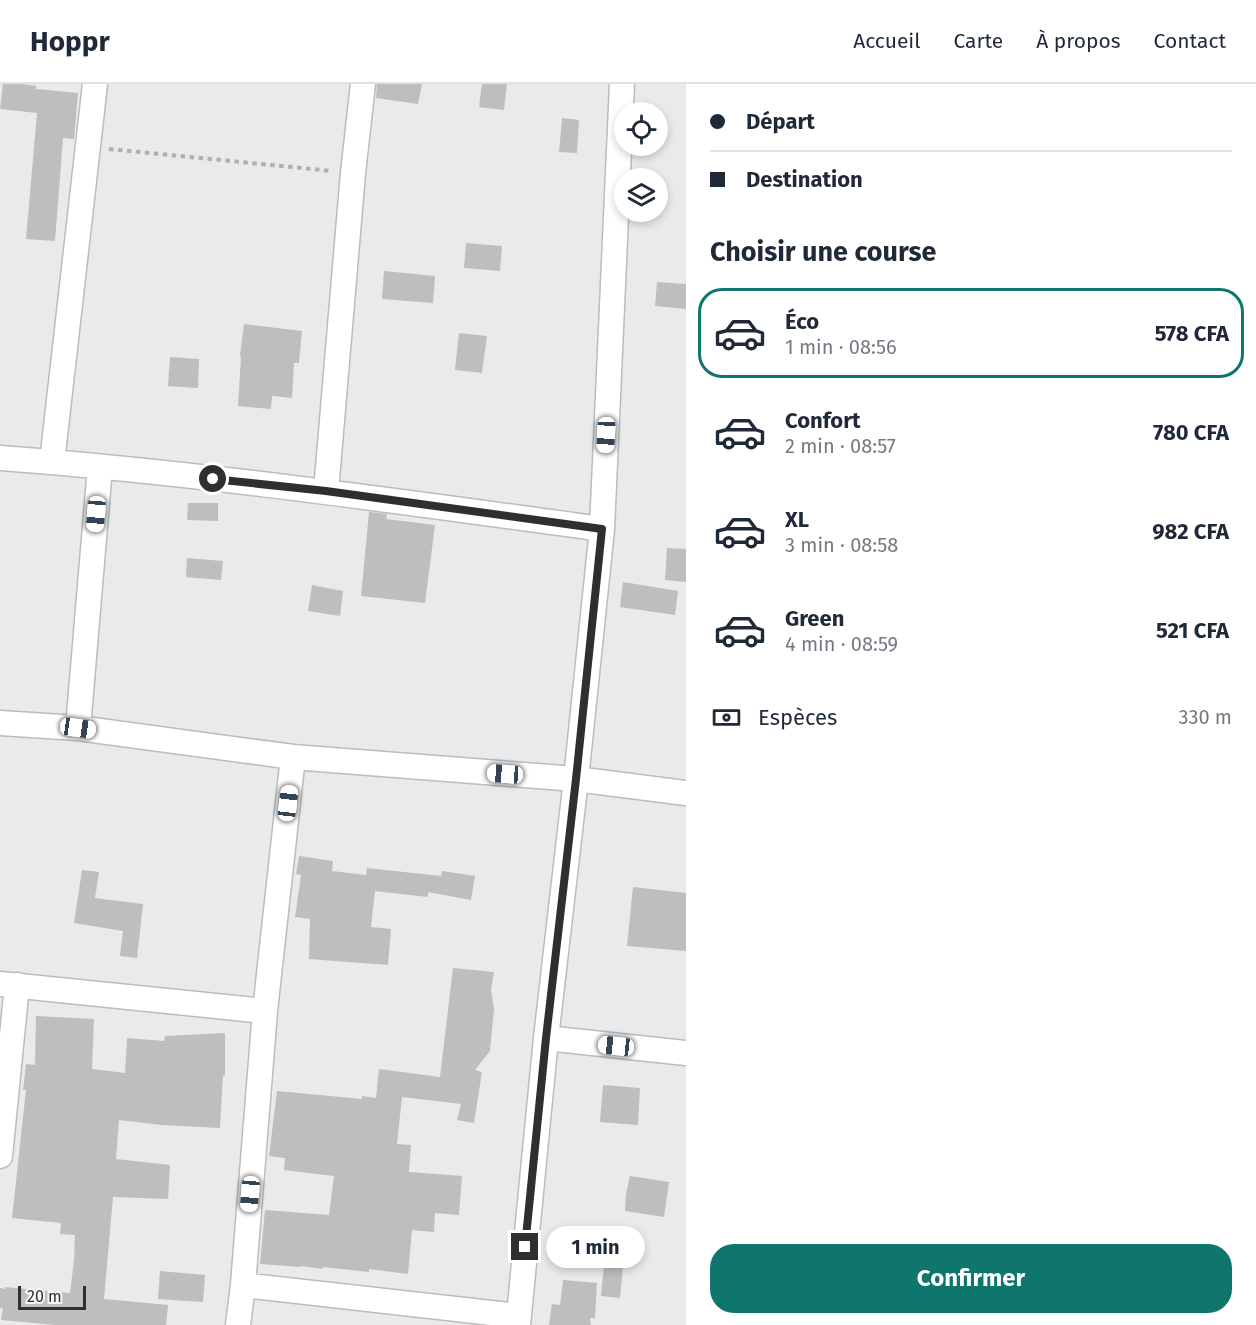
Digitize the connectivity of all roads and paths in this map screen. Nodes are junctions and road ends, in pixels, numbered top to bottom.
1 (95, 84) edge
2 (363, 84) edge
3 (622, 84) edge
4 (88, 147) junction
5 (353, 173) junction
6 (0, 458) edge
7 (52, 462) junction
8 (100, 467) junction
9 (326, 491) junction
10 (602, 529) junction
11 (0, 723) edge
12 (78, 728) junction
13 (293, 757) junction
14 (576, 779) junction
15 (686, 793) edge
16 (8, 984) edge
17 (265, 1011) junction
18 (546, 1038) junction
19 (686, 1053) edge
20 (0, 1156) edge
21 (243, 1285) junction
22 (518, 1321) edge
23 (238, 1325) edge

1 - 4 street
2 - 5 street
3 - 10 street
4 - 5 path
4 - 7 street
5 - 9 street
6 - 7 street
7 - 8 street
8 - 9 street
8 - 12 street
9 - 10 street
10 - 14 street
11 - 12 street
12 - 13 street
13 - 14 street
13 - 17 street
14 - 15 street
14 - 18 street
16 - 17 street
16 - 20 street
17 - 21 street
18 - 19 street
18 - 22 street
21 - 22 street
21 - 23 street

